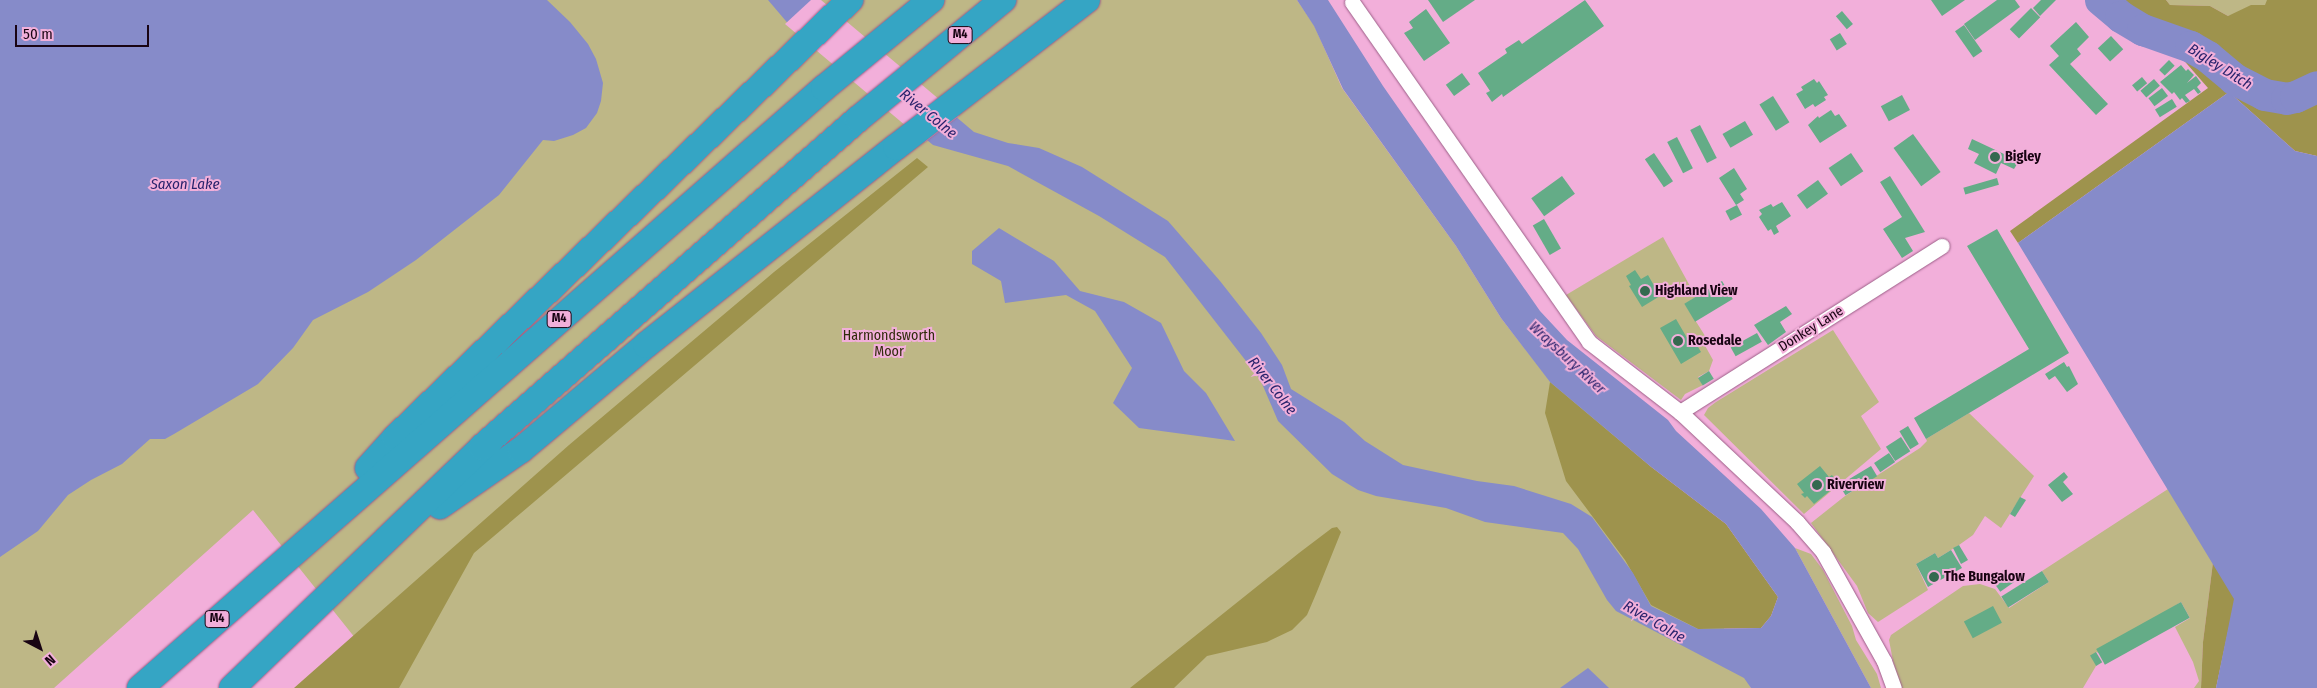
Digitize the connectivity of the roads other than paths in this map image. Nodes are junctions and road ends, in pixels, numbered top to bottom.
1 (931, 0) edge
2 (1003, 0) edge
3 (1087, 0) edge
4 (849, 1) edge
5 (1352, 2) dead end
6 (1942, 246) dead end
7 (1680, 412) junction
8 (382, 545) junction
9 (295, 550) junction
10 (140, 688) edge
11 (232, 688) edge
12 (1894, 688) edge

1 - 9 highway, M4
2 - 8 highway, M4
3 - 8 highway
4 - 9 highway
5 - 7 street
6 - 7 street, Donkey Lane
7 - 12 street
8 - 11 highway, M4
9 - 10 highway, M4

